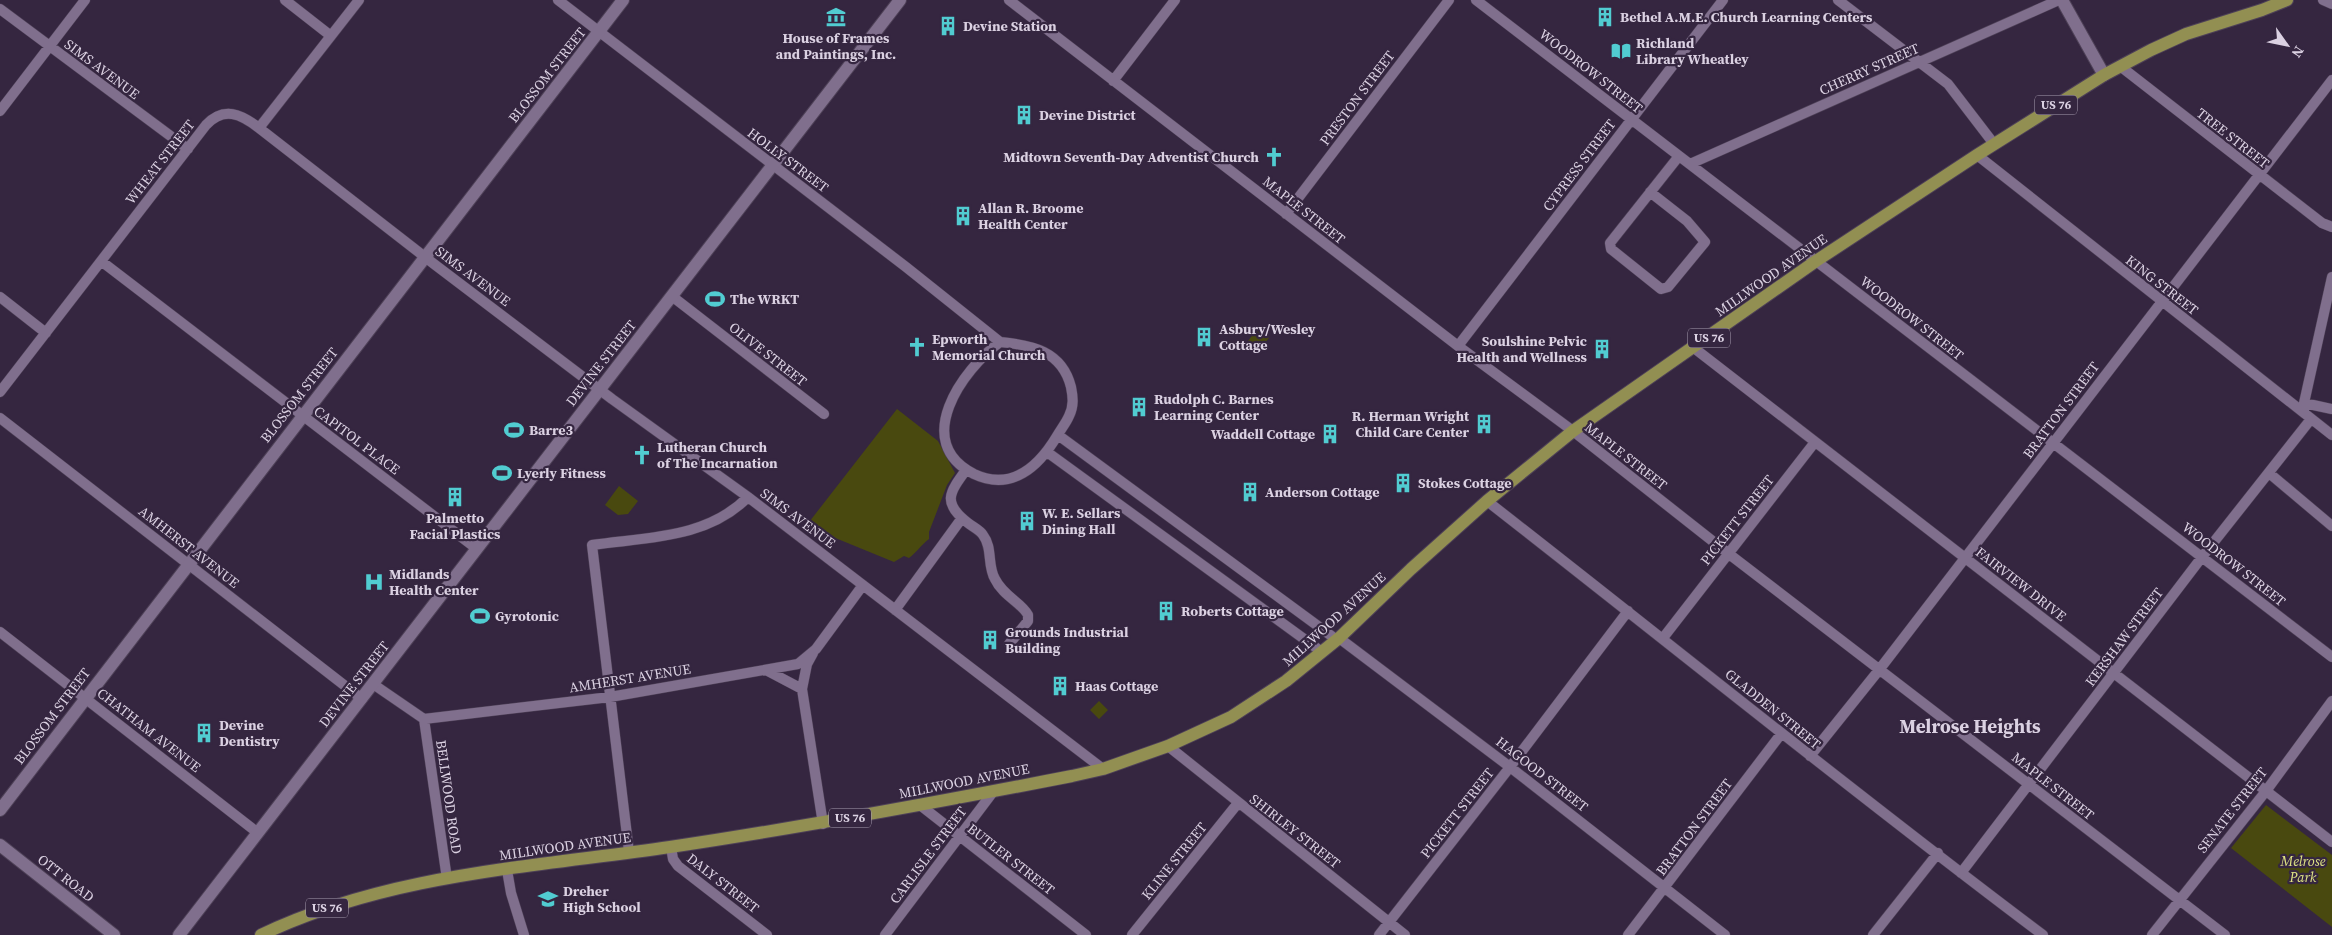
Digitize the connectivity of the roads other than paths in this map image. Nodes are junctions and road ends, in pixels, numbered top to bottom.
1 (85, 0) edge
2 (285, 0) edge
3 (359, 0) edge
4 (558, 0) edge
5 (623, 0) edge
6 (900, 0) edge
7 (1008, 0) edge
8 (1175, 0) edge
9 (1449, 0) edge
10 (1476, 0) edge
11 (1723, 0) edge
12 (1838, 0) edge
13 (2060, 0) edge
14 (2288, 0) edge
15 (2324, 0) edge
16 (2332, 4) edge
17 (0, 10) edge
18 (599, 31) junction
19 (331, 36) junction
20 (49, 47) junction
21 (1920, 61) junction
22 (2120, 66) junction
23 (2104, 75) junction
24 (2332, 80) edge
25 (1113, 81) junction
26 (0, 111) edge
27 (1631, 119) junction
28 (259, 128) junction
29 (1994, 144) junction
30 (188, 149) junction
31 (1977, 154) junction
32 (1679, 156) junction
33 (1690, 164) junction
34 (772, 166) junction
35 (2259, 176) junction
36 (1650, 192) junction
37 (1286, 214) junction
38 (2332, 227) edge
39 (425, 257) junction
40 (1816, 261) junction
41 (101, 262) junction
42 (2332, 277) edge
43 (0, 297) edge
44 (673, 297) junction
45 (2161, 302) junction
46 (46, 333) junction
47 (1000, 342) junction
48 (1458, 346) junction
49 (1694, 348) junction
50 (600, 389) junction
51 (0, 392) edge
52 (2332, 409) edge
53 (2306, 412) junction
54 (824, 414) dead end
55 (302, 416) junction
56 (0, 418) edge
57 (1573, 431) junction
58 (1058, 435) junction
59 (2332, 435) edge
60 (1815, 442) junction
61 (2053, 443) junction
62 (1046, 452) junction
63 (966, 470) junction
64 (2269, 473) junction
65 (748, 497) junction
66 (1487, 501) junction
67 (962, 518) junction
68 (2332, 526) edge
69 (477, 549) junction
70 (1729, 554) junction
71 (2202, 557) junction
72 (1965, 558) junction
73 (188, 564) junction
74 (863, 585) junction
75 (895, 610) junction
76 (1628, 611) junction
77 (0, 632) edge
78 (1664, 638) junction
79 (1338, 639) junction
80 (1009, 644) dead end
81 (816, 649) junction
82 (1322, 652) junction
83 (2332, 657) edge
84 (766, 670) junction
85 (1880, 670) junction
86 (2114, 673) junction
87 (373, 684) junction
88 (802, 689) junction
89 (610, 697) junction
90 (85, 698) junction
91 (362, 698) junction
92 (2332, 701) edge
93 (424, 719) junction
94 (1781, 734) junction
95 (1168, 746) junction
96 (1810, 756) junction
97 (1510, 767) junction
98 (1103, 769) junction
99 (2029, 784) junction
100 (2266, 791) junction
101 (993, 792) junction
102 (1238, 803) junction
103 (920, 805) junction
104 (0, 810) edge
105 (823, 824) junction
106 (258, 832) junction
107 (959, 836) junction
108 (2332, 842) edge
109 (0, 845) edge
110 (671, 847) junction
111 (629, 852) junction
112 (1938, 853) junction
113 (507, 870) junction
114 (1961, 873) junction
115 (447, 879) junction
116 (1664, 889) junction
117 (2179, 900) junction
118 (1388, 922) junction
119 (114, 935) edge
120 (179, 935) edge
121 (261, 935) edge
122 (524, 935) edge
123 (767, 935) edge
124 (885, 935) edge
125 (1086, 935) edge
126 (1132, 935) edge
127 (1379, 935) edge
128 (1405, 935) edge
129 (1628, 935) edge
130 (1725, 935) edge
131 (1873, 935) edge
132 (2043, 935) edge
133 (2152, 935) edge
134 (2225, 935) edge

1 - 20 street
2 - 19 street
3 - 19 street
4 - 18 street, HOLLY STREET
5 - 18 street, BLOSSOM STREET
6 - 34 street, DEVINE STREET
7 - 25 street, MAPLE STREET
8 - 25 street
9 - 37 street, PRESTON STREET
10 - 27 street, WOODROW STREET
11 - 27 street, CYPRESS STREET
12 - 21 street
13 - 21 street, CHERRY STREET
13 - 23 street
14 - 22 main road, MILLWOOD AVENUE / US 76
15 - 16 street
17 - 20 street, SIMS AVENUE
18 - 34 street, HOLLY STREET
18 - 39 street, BLOSSOM STREET
19 - 28 street
20 - 26 street
20 - 30 street, SIMS AVENUE
21 - 29 street
21 - 33 street, CHERRY STREET
22 - 23 main road, MILLWOOD AVENUE / US 76
22 - 35 street, TREE STREET
23 - 29 main road, MILLWOOD AVENUE / US 76
24 - 35 street, BRATTON STREET
25 - 37 street, MAPLE STREET
27 - 32 street, WOODROW STREET
27 - 48 street, CYPRESS STREET
28 - 30 street, WHEAT STREET
28 - 39 street, SIMS AVENUE
29 - 31 main road, MILLWOOD AVENUE / US 76
30 - 41 street, WHEAT STREET
31 - 40 main road, MILLWOOD AVENUE / US 76
31 - 45 street, KING STREET
32 - 33 street, WOODROW STREET
32 - 36 street
33 - 40 street, WOODROW STREET
34 - 44 street, DEVINE STREET
34 - 47 street, HOLLY STREET
35 - 38 street, TREE STREET
35 - 45 street, BRATTON STREET
36 - 36 street
37 - 48 street, MAPLE STREET
39 - 50 street, SIMS AVENUE
39 - 55 street, BLOSSOM STREET
40 - 49 main road, MILLWOOD AVENUE / US 76
40 - 61 street, WOODROW STREET
41 - 46 street, WHEAT STREET
41 - 55 street, CAPITOL PLACE
42 - 53 street
43 - 46 street
44 - 50 street, DEVINE STREET
44 - 54 street, OLIVE STREET
45 - 53 street, KING STREET
45 - 61 street, BRATTON STREET
46 - 51 street, WHEAT STREET
47 - 58 street
47 - 63 street
48 - 57 street, MAPLE STREET
49 - 57 main road, MILLWOOD AVENUE / US 76
49 - 60 street, FAIRVIEW DRIVE
50 - 65 street, SIMS AVENUE
50 - 69 street, DEVINE STREET
52 - 53 street
53 - 59 street, KING STREET
53 - 64 street, KERSHAW STREET
55 - 69 street, CAPITOL PLACE
55 - 73 street, BLOSSOM STREET
56 - 73 street, AMHERST AVENUE
57 - 66 main road, MILLWOOD AVENUE / US 76
57 - 70 street, MAPLE STREET
58 - 62 street
58 - 79 street, HAGOOD STREET
60 - 70 street, PICKETT STREET
60 - 72 street, FAIRVIEW DRIVE
61 - 71 street, WOODROW STREET
61 - 72 street, BRATTON STREET
62 - 63 street
62 - 82 street
63 - 67 street
64 - 68 street
64 - 71 street, KERSHAW STREET
65 - 74 street, SIMS AVENUE
65 - 89 street
66 - 76 street, GLADDEN STREET
66 - 79 main road, MILLWOOD AVENUE / US 76
67 - 75 street
67 - 80 street
69 - 87 street, DEVINE STREET
70 - 78 street, PICKETT STREET
70 - 85 street, MAPLE STREET
71 - 83 street, WOODROW STREET
71 - 86 street, KERSHAW STREET
72 - 85 street, BRATTON STREET
72 - 86 street, FAIRVIEW DRIVE
73 - 90 street, BLOSSOM STREET
73 - 91 street, AMHERST AVENUE
74 - 75 street, SIMS AVENUE
74 - 81 street, AMHERST AVENUE
75 - 98 street, SIMS AVENUE
76 - 78 street, GLADDEN STREET
76 - 97 street, PICKETT STREET
77 - 90 street, CHATHAM AVENUE
78 - 94 street, GLADDEN STREET
79 - 82 main road, MILLWOOD AVENUE / US 76
79 - 97 street, HAGOOD STREET
81 - 84 street, AMHERST AVENUE
81 - 88 street
82 - 95 main road, MILLWOOD AVENUE / US 76
84 - 88 street
84 - 89 street, AMHERST AVENUE
85 - 96 street, BRATTON STREET
85 - 99 street, MAPLE STREET
86 - 99 street, KERSHAW STREET
86 - 100 street, FAIRVIEW DRIVE
87 - 91 street, DEVINE STREET
87 - 93 street
88 - 105 street
89 - 93 street, AMHERST AVENUE
89 - 111 street
90 - 104 street, BLOSSOM STREET
90 - 106 street, CHATHAM AVENUE
91 - 106 street, DEVINE STREET
92 - 100 street, SENATE STREET
93 - 115 street, BELLWOOD ROAD
94 - 96 street, GLADDEN STREET
94 - 116 street, BRATTON STREET
95 - 98 main road, MILLWOOD AVENUE / US 76
95 - 102 street, SHIRLEY STREET
96 - 112 street, GLADDEN STREET
97 - 116 street, HAGOOD STREET
97 - 118 street, PICKETT STREET
98 - 101 main road, MILLWOOD AVENUE / US 76
99 - 114 street, KERSHAW STREET
99 - 117 street, MAPLE STREET
100 - 108 street, FAIRVIEW DRIVE
100 - 117 street, SENATE STREET
101 - 103 main road, MILLWOOD AVENUE / US 76
101 - 107 street, CARLISLE STREET
102 - 118 street, SHIRLEY STREET
102 - 126 street, KLINE STREET
103 - 105 main road, MILLWOOD AVENUE / US 76
103 - 107 street, BUTLER STREET
105 - 110 main road, MILLWOOD AVENUE / US 76
106 - 120 street, DEVINE STREET
107 - 124 street, CARLISLE STREET
107 - 125 street, BUTLER STREET
109 - 119 street, OTT ROAD
110 - 111 main road, MILLWOOD AVENUE / US 76
110 - 123 street, DALY STREET
111 - 113 main road, MILLWOOD AVENUE / US 76
112 - 114 street, GLADDEN STREET
112 - 131 street
113 - 115 main road, MILLWOOD AVENUE / US 76
113 - 122 street
114 - 132 street, GLADDEN STREET
115 - 121 main road, MILLWOOD AVENUE / US 76
116 - 129 street, BRATTON STREET
116 - 130 street, HAGOOD STREET
117 - 133 street, SENATE STREET
117 - 134 street, MAPLE STREET
118 - 127 street, PICKETT STREET
118 - 128 street, SHIRLEY STREET

